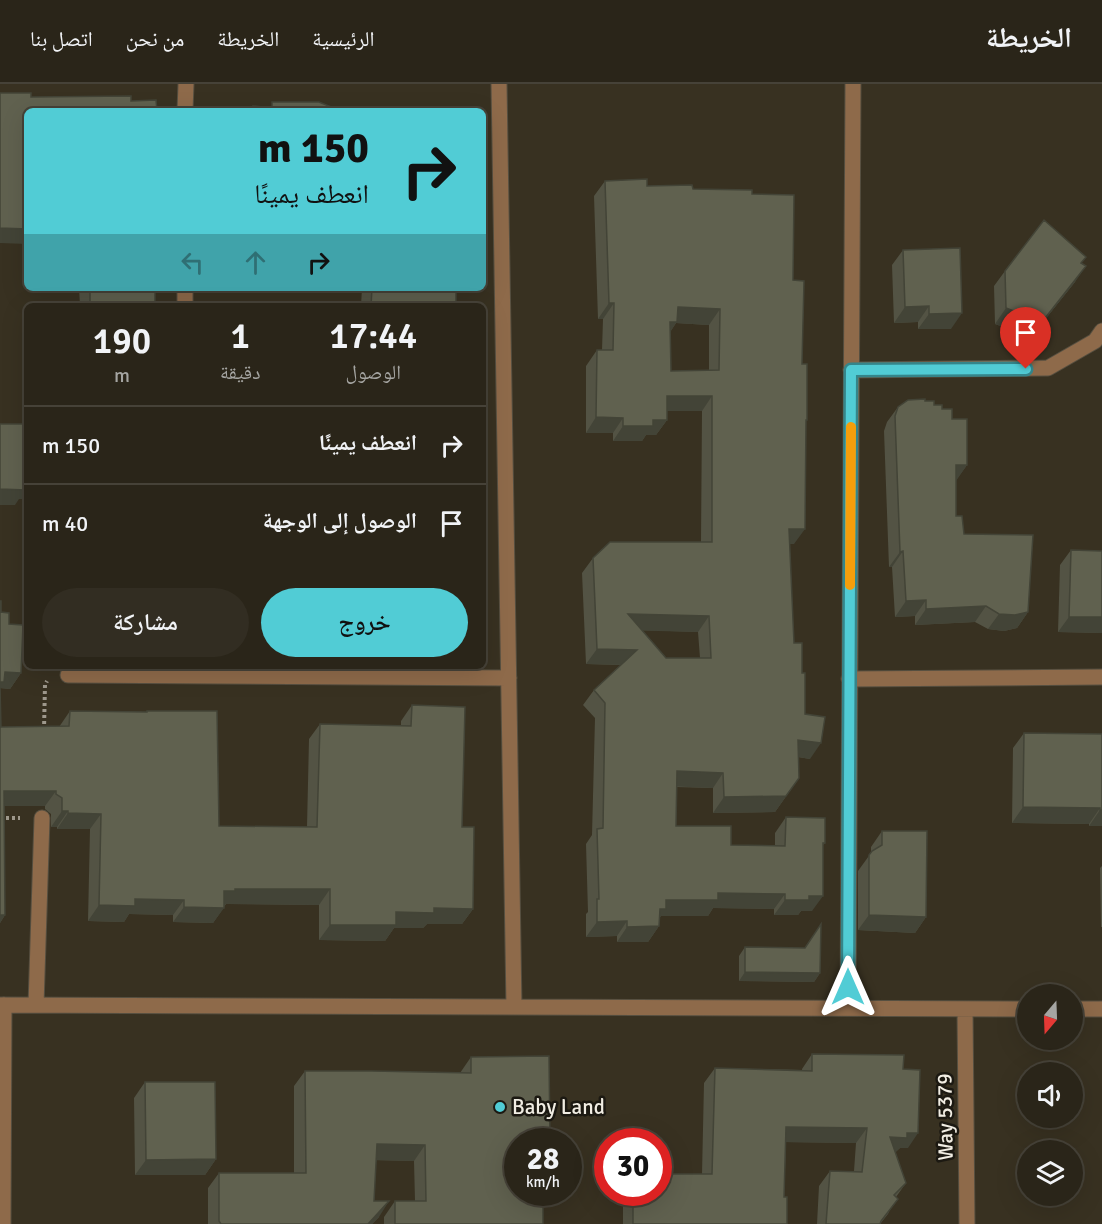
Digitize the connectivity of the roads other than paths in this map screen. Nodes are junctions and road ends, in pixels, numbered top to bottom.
1 (186, 84) edge
2 (499, 84) edge
3 (852, 84) edge
4 (185, 108) edge
5 (1102, 331) edge
6 (851, 370) junction
7 (183, 670) edge
8 (68, 675) road end
9 (1102, 677) edge
10 (509, 678) junction
11 (849, 679) junction
12 (42, 818) dead end
13 (2, 1005) edge
14 (36, 1005) junction
15 (514, 1007) junction
16 (848, 1008) junction
17 (965, 1009) junction
18 (1017, 1009) edge
19 (1083, 1009) edge
20 (1102, 1010) edge
21 (3, 1224) edge
22 (967, 1224) edge

1 - 4 street
2 - 10 street
3 - 6 street
5 - 6 street
6 - 11 street
7 - 8 street
7 - 10 street
9 - 11 street
10 - 15 street
11 - 16 street
12 - 14 street
13 - 14 street
13 - 21 street
14 - 15 street
15 - 16 street
16 - 17 street
17 - 18 street
17 - 22 street, Way 5379
19 - 20 street

